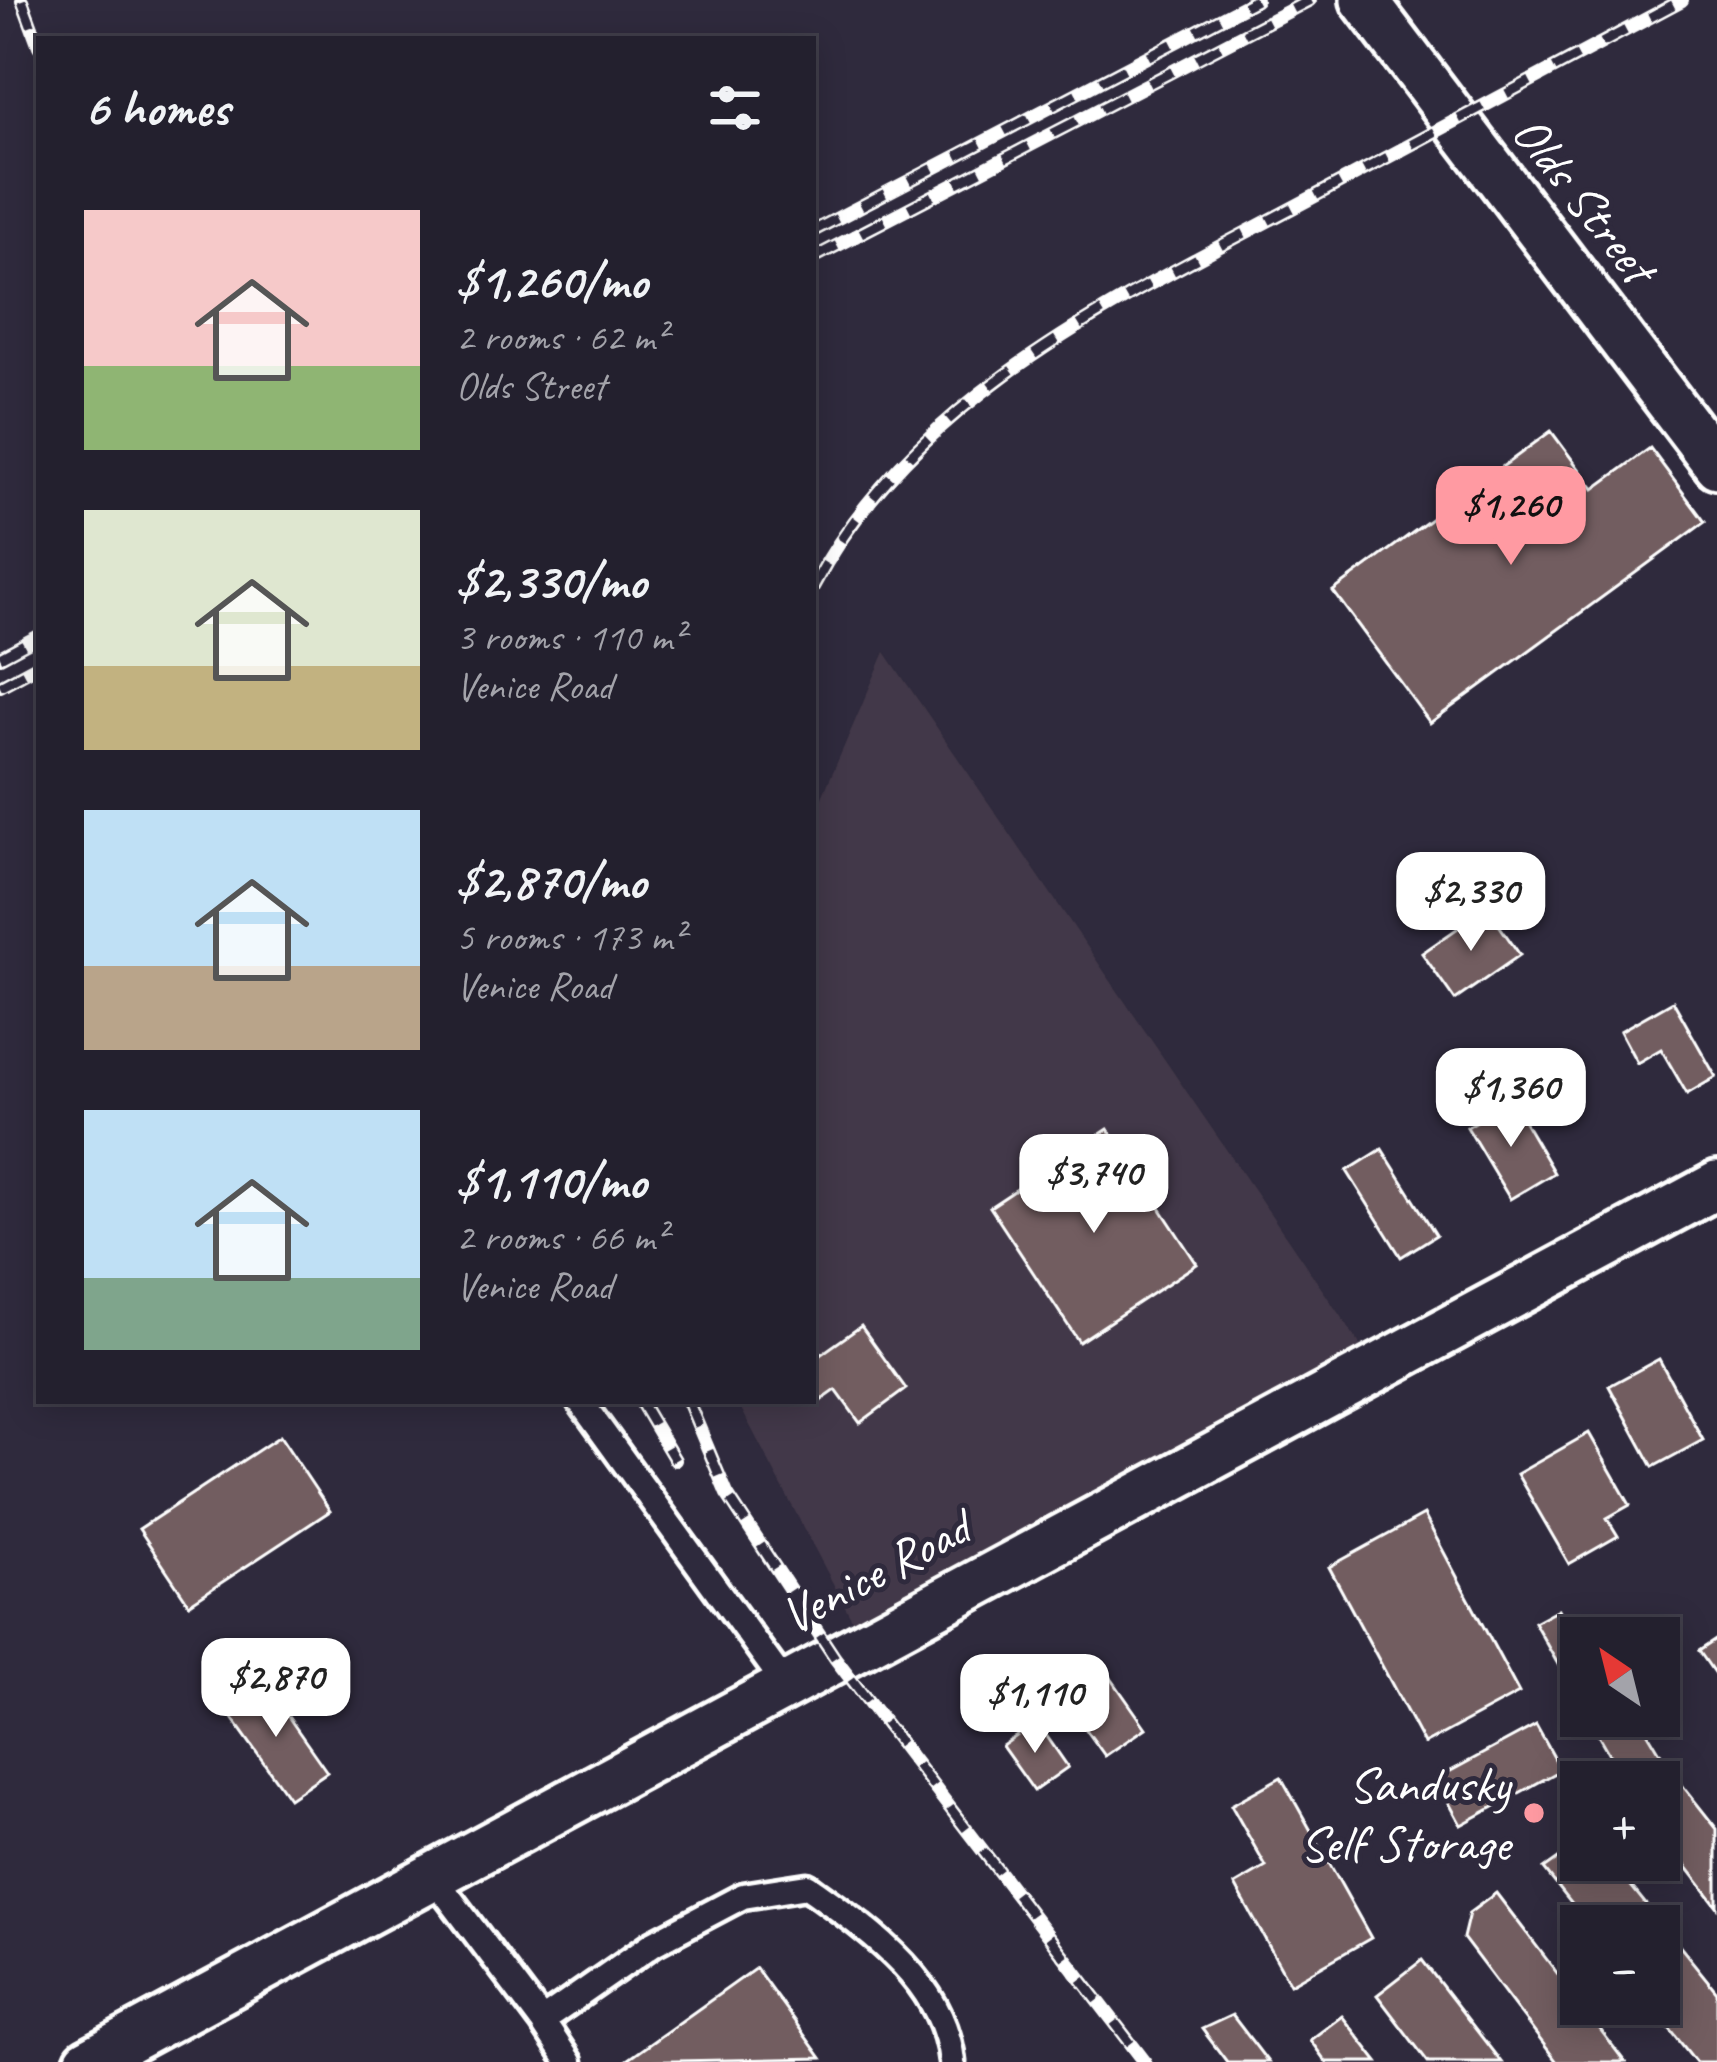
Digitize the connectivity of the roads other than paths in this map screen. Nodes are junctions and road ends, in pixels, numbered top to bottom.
1 (1364, 0) edge
2 (1717, 465) edge
3 (1717, 1184) edge
4 (582, 1404) edge
5 (785, 1684) junction
6 (432, 1874) junction
7 (542, 2021) junction
8 (88, 2062) edge
9 (569, 2062) edge
10 (952, 2062) edge

1 - 2 street, Olds Street
3 - 5 street, Venice Road
4 - 5 lane
5 - 6 street, Venice Road
6 - 7 lane
6 - 8 street, Venice Road
7 - 9 lane
7 - 10 lane

